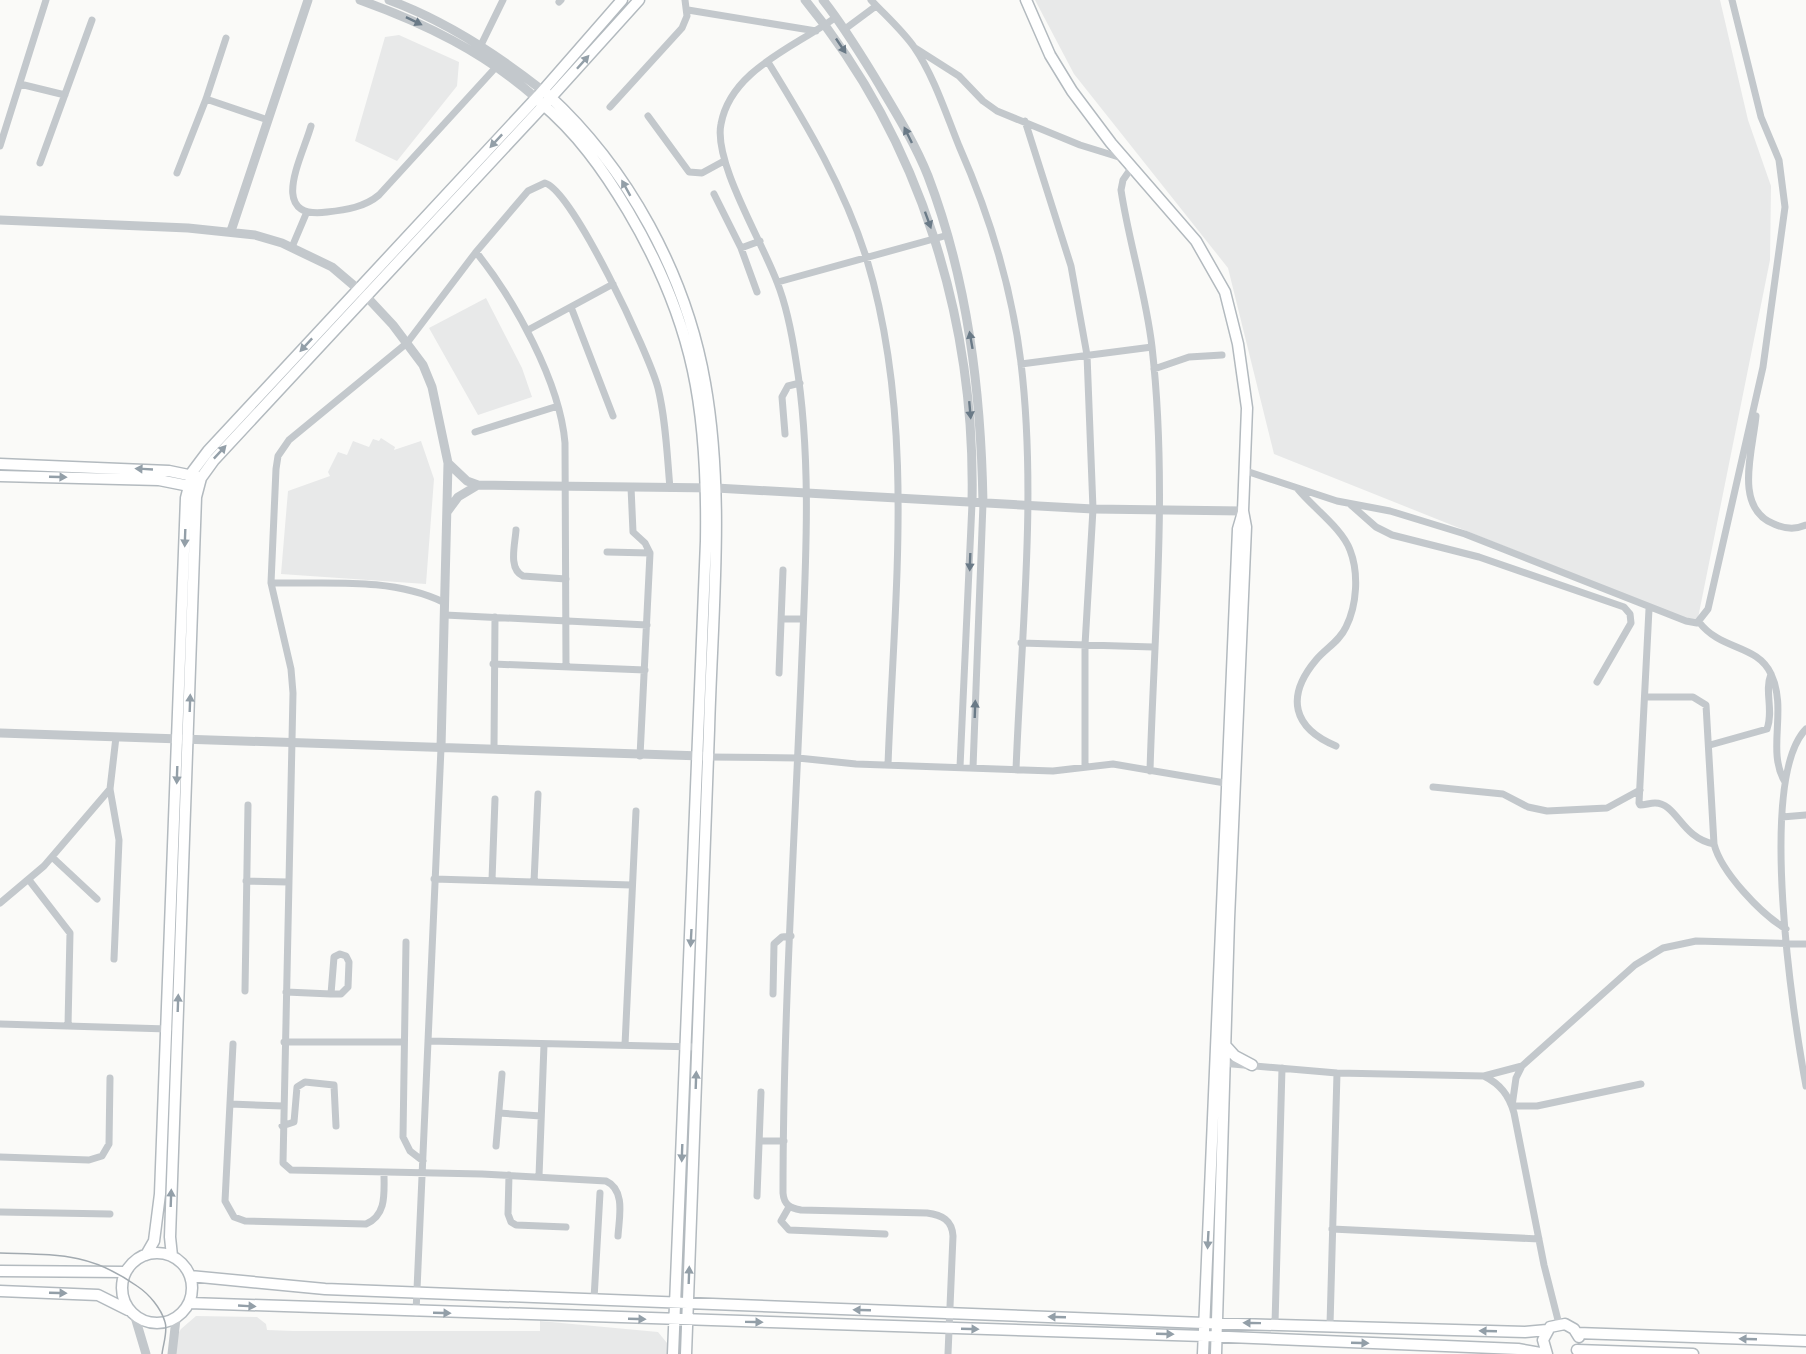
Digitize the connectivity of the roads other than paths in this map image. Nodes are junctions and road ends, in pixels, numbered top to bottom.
1 (46, 0) edge
2 (308, 0) edge
3 (360, 0) edge
4 (389, 0) edge
5 (503, 0) edge
6 (622, 0) edge
7 (639, 0) edge
8 (685, 0) edge
9 (805, 0) edge
10 (823, 0) edge
11 (1026, 0) edge
12 (1732, 0) edge
13 (874, 3) edge
14 (688, 10) junction
15 (837, 17) junction
16 (92, 20) dead end
17 (826, 25) junction
18 (845, 29) junction
19 (816, 31) junction
20 (226, 38) dead end
21 (481, 45) junction
22 (913, 46) junction
23 (768, 62) junction
24 (496, 66) junction
25 (20, 84) junction
26 (65, 95) junction
27 (543, 98) junction
28 (206, 99) junction
29 (610, 107) dead end
30 (648, 116) dead end
31 (268, 120) junction
32 (1025, 121) junction
33 (311, 126) dead end
34 (0, 146) edge
35 (724, 161) junction
36 (40, 163) dead end
37 (1129, 163) junction
38 (177, 173) dead end
39 (714, 194) dead end
40 (306, 214) junction
41 (0, 220) edge
42 (231, 231) junction
43 (948, 235) junction
44 (935, 239) junction
45 (760, 241) junction
46 (292, 247) junction
47 (741, 248) junction
48 (476, 252) junction
49 (867, 259) junction
50 (778, 282) junction
51 (614, 284) junction
52 (362, 292) junction
53 (757, 292) dead end
54 (571, 307) junction
55 (528, 330) junction
56 (407, 343) junction
57 (1152, 347) junction
58 (1087, 355) junction
59 (1222, 355) dead end
60 (1021, 364) junction
61 (1154, 369) junction
62 (800, 383) junction
63 (1757, 399) junction
64 (558, 406) junction
65 (613, 416) dead end
66 (475, 432) dead end
67 (785, 434) dead end
68 (202, 459) junction
69 (448, 463) junction
70 (0, 464) edge
71 (1246, 471) junction
72 (0, 476) edge
73 (168, 476) junction
74 (195, 482) junction
75 (478, 485) junction
76 (632, 487) junction
77 (564, 488) junction
78 (670, 488) junction
79 (711, 488) junction
80 (1297, 488) junction
81 (805, 493) junction
82 (186, 498) junction
83 (897, 498) junction
84 (972, 503) junction
85 (983, 503) junction
86 (1350, 503) junction
87 (1027, 506) junction
88 (1093, 509) junction
89 (1158, 510) junction
90 (1244, 512) junction
91 (446, 513) junction
92 (1806, 525) edge
93 (516, 530) dead end
94 (607, 552) dead end
95 (650, 553) junction
96 (783, 570) dead end
97 (566, 579) junction
98 (271, 583) junction
99 (443, 602) junction
100 (1649, 609) junction
101 (445, 615) junction
102 (495, 618) junction
103 (782, 619) junction
104 (802, 619) junction
105 (566, 620) junction
106 (1699, 622) junction
107 (647, 625) junction
108 (1021, 644) junction
109 (1085, 645) junction
110 (1153, 647) junction
111 (494, 664) junction
112 (566, 667) junction
113 (645, 670) junction
114 (779, 673) dead end
115 (1771, 674) junction
116 (1597, 682) dead end
117 (1645, 697) junction
118 (1806, 729) edge
119 (0, 733) edge
120 (116, 737) junction
121 (183, 740) junction
122 (293, 744) junction
123 (1710, 745) junction
124 (1336, 746) dead end
125 (441, 748) junction
126 (494, 748) junction
127 (640, 756) junction
128 (703, 757) junction
129 (798, 758) junction
130 (888, 765) junction
131 (1085, 766) junction
132 (960, 767) junction
133 (973, 768) junction
134 (1016, 770) junction
135 (1150, 771) junction
136 (1785, 782) junction
137 (1225, 783) junction
138 (1433, 787) dead end
139 (110, 789) junction
140 (1640, 790) junction
141 (537, 794) dead end
142 (495, 799) dead end
143 (248, 805) dead end
144 (636, 811) dead end
145 (1806, 815) edge
146 (1782, 816) junction
147 (1714, 844) junction
148 (52, 858) junction
149 (434, 879) junction
150 (29, 880) junction
151 (492, 880) junction
152 (246, 882) junction
153 (288, 882) junction
154 (534, 882) junction
155 (631, 885) junction
156 (97, 899) dead end
157 (0, 903) edge
158 (1786, 928) junction
159 (791, 936) junction
160 (406, 942) dead end
161 (1788, 943) junction
162 (1806, 944) edge
163 (114, 959) dead end
164 (245, 991) dead end
165 (285, 992) junction
166 (331, 994) junction
167 (773, 994) dead end
168 (0, 1024) edge
169 (68, 1026) junction
170 (172, 1030) junction
171 (428, 1041) junction
172 (284, 1042) junction
173 (403, 1042) junction
174 (233, 1044) dead end
175 (544, 1045) junction
176 (625, 1045) junction
177 (1226, 1046) junction
178 (692, 1047) junction
179 (1221, 1063) junction
180 (1252, 1065) junction
181 (1522, 1066) junction
182 (1282, 1068) junction
183 (1337, 1073) junction
184 (502, 1074) dead end
185 (1484, 1076) junction
186 (110, 1078) dead end
187 (1641, 1084) dead end
188 (1806, 1086) edge
189 (761, 1092) dead end
190 (230, 1104) junction
191 (283, 1106) junction
192 (1512, 1106) junction
193 (499, 1113) junction
194 (541, 1116) junction
195 (282, 1126) junction
196 (336, 1126) dead end
197 (759, 1141) junction
198 (784, 1141) junction
199 (496, 1146) dead end
200 (0, 1157) edge
201 (423, 1161) junction
202 (384, 1173) junction
203 (422, 1173) junction
204 (509, 1175) junction
205 (539, 1176) junction
206 (600, 1193) dead end
207 (757, 1196) dead end
208 (789, 1207) junction
209 (0, 1212) edge
210 (110, 1214) dead end
211 (566, 1227) dead end
212 (1332, 1229) junction
213 (885, 1234) dead end
214 (618, 1236) dead end
215 (1539, 1239) junction
216 (146, 1255) junction
217 (171, 1256) junction
218 (0, 1270) edge
219 (126, 1272) junction
220 (190, 1276) junction
221 (325, 1289) junction
222 (0, 1291) edge
223 (417, 1292) junction
224 (594, 1299) junction
225 (676, 1302) junction
226 (688, 1302) junction
227 (189, 1303) junction
228 (324, 1309) junction
229 (416, 1312) junction
230 (950, 1313) junction
231 (132, 1314) junction
232 (176, 1319) junction
233 (675, 1320) junction
234 (687, 1321) junction
235 (1204, 1323) junction
236 (1217, 1323) junction
237 (1275, 1324) junction
238 (1559, 1324) junction
239 (1330, 1325) junction
240 (950, 1328) junction
241 (1547, 1330) junction
242 (1577, 1333) junction
243 (1204, 1336) junction
244 (1217, 1337) junction
245 (1806, 1341) edge
246 (1503, 1348) junction
247 (1576, 1352) edge
248 (1596, 1352) edge
249 (146, 1354) edge
250 (172, 1354) edge
251 (673, 1354) edge
252 (686, 1354) edge
253 (948, 1354) edge
254 (1203, 1354) edge
255 (1216, 1354) edge
256 (1515, 1354) edge
257 (1547, 1354) edge
258 (1693, 1354) edge

1 - 25 street
2 - 31 street
3 -> 24 street
4 - 21 street
5 - 21 street
6 - 27 main road
27 -> 7 main road
8 - 14 street
9 - 17 street
10 - 15 street
11 - 37 main road
12 - 63 street
13 - 18 street
13 - 22 street
14 - 19 street
14 - 29 street
15 - 17 street
15 - 18 street
16 - 26 street
17 - 19 street
17 -> 44 street
43 -> 18 street
19 - 23 street
20 - 28 street
21 - 27 street
22 - 32 street
22 - 60 street
23 - 35 street
23 - 49 street
24 - 27 street
24 - 40 street
25 - 26 street
25 - 34 street
26 - 36 street
27 - 52 main road
27 - 79 main road
28 - 31 street
28 - 38 street
30 - 35 street
31 - 42 street
32 - 37 street
32 - 58 street
33 - 40 street
35 - 45 street
37 - 57 street
37 - 71 main road
39 - 47 street
40 - 46 street
41 - 42 street
42 - 46 street
43 - 44 street
85 -> 43 street
44 - 49 street
44 -> 84 street
45 - 47 street
45 - 50 street
46 - 52 street
47 - 53 street
48 - 51 street
48 - 55 street
48 - 56 street
49 - 50 street
49 - 83 street
50 - 62 street
51 - 54 street
51 - 78 street
52 - 56 street
52 -> 68 main road
74 -> 52 main road
54 - 55 street
54 - 65 street
55 - 64 street
56 - 69 street
56 - 98 street
57 - 58 street
57 - 61 street
58 - 60 street
58 - 88 street
59 - 61 street
60 - 87 street
61 - 89 street
62 - 67 street
62 - 81 street
63 - 92 street
63 - 106 street
64 - 66 street
64 - 77 street
68 - 73 main road
68 - 74 main road
69 - 75 street
69 - 91 street
73 -> 70 main road
71 - 80 street
71 - 90 main road
72 -> 73 main road
73 - 74 main road
73 - 82 main road
74 - 82 main road
121 -> 74 main road
75 - 77 street
75 - 91 street
76 - 77 street
76 - 78 street
76 - 95 street
77 - 97 street
78 - 79 street
79 - 81 street
79 - 128 main road
80 - 86 street
80 - 124 street
81 - 83 street
81 - 104 street
82 -> 121 main road
83 - 84 street
83 - 130 street
84 - 85 street
84 -> 132 street
85 - 87 street
133 -> 85 street
86 - 100 street
86 - 116 street
87 - 88 street
87 - 108 street
88 - 89 street
88 - 109 street
89 - 90 street
89 - 110 street
90 - 137 main road
90 - 177 main road
91 - 99 street
93 - 97 street
94 - 95 street
95 - 107 street
96 - 103 street
97 - 105 street
98 - 99 street
98 - 122 street
99 - 101 street
100 - 106 street
100 - 117 street
101 - 102 street
101 - 125 street
102 - 105 street
102 - 111 street
103 - 104 street
103 - 114 street
104 - 129 street
105 - 107 street
105 - 112 street
106 - 115 street
107 - 113 street
108 - 109 street
108 - 134 street
109 - 110 street
109 - 131 street
110 - 135 street
111 - 112 street
111 - 126 street
112 - 113 street
113 - 127 street
115 - 123 street
115 - 136 street
117 - 123 street
117 - 140 street
118 - 136 street
119 - 120 street
120 - 121 street
120 - 139 street
121 - 122 street
121 - 170 main road
122 - 125 street
122 - 153 street
123 - 147 street
125 - 126 street
125 - 149 street
126 - 127 street
127 - 128 street
128 - 129 street
128 - 178 main road
129 - 130 street
129 - 159 street
130 - 132 street
131 - 134 street
131 - 135 street
132 - 133 street
133 - 134 street
135 - 137 street
136 - 146 street
137 - 179 main road
138 - 140 street
139 - 148 street
139 - 163 street
140 - 147 street
141 - 154 street
142 - 151 street
143 - 152 street
144 - 155 street
145 - 146 street
146 - 158 street
147 - 158 street
148 - 150 street
148 - 156 street
149 - 151 street
149 - 171 street
150 - 157 street
150 - 169 street
151 - 154 street
152 - 153 street
152 - 164 street
153 - 165 street
154 - 155 street
155 - 176 street
158 - 161 street
159 - 167 street
159 - 198 street
160 - 173 street
161 - 162 street
161 - 181 street
161 - 188 street
165 - 166 street
165 - 172 street
166 - 166 street
168 - 169 street
169 - 170 street
170 - 216 main road
217 -> 170 main road
171 - 175 street
171 - 201 street
172 - 173 street
172 - 191 street
173 - 201 street
174 - 190 street
175 - 176 street
175 - 194 street
176 - 178 street
177 - 179 main road
177 - 180 main road
178 -> 225 main road
226 -> 178 main road
179 - 180 street
179 -> 235 main road
179 - 236 main road
180 - 182 street
181 - 185 street
181 - 192 street
182 - 183 street
182 - 237 street
183 - 185 street
183 - 212 street
184 - 193 street
185 - 192 street
186 - 200 street
187 - 192 street
189 - 197 street
190 - 191 street
190 - 202 street
191 - 195 street
192 - 215 street
193 - 194 street
193 - 199 street
194 - 205 street
195 - 196 street
195 - 202 street
197 - 198 street
197 - 207 street
198 - 208 street
201 - 203 street
202 - 203 street
203 - 204 street
203 - 223 street
204 - 205 street
204 - 211 street
205 - 214 street
206 - 224 street
208 - 213 street
208 - 230 street
209 - 210 street
212 - 215 street
212 - 239 street
215 - 238 street
216 - 217 main road
216 - 219 main road
217 - 220 main road
218 - 219 main road
219 - 231 main road
220 - 221 main road
220 - 227 main road
221 - 223 main road
221 - 228 main road
222 -> 231 main road
223 - 224 main road
223 - 229 street
224 - 225 main road
225 - 226 main road
225 - 233 main road
230 -> 226 main road
226 - 234 main road
227 -> 228 main road
227 - 232 main road
228 - 229 main road
229 -> 233 main road
235 -> 230 main road
230 - 240 street
231 - 232 main road
231 - 249 street
232 - 250 street
233 - 234 main road
233 - 251 main road
234 -> 240 main road
234 - 252 main road
235 - 236 main road
235 - 243 main road
237 -> 236 main road
236 - 244 main road
237 - 239 main road
238 - 241 main road
238 - 242 main road
241 -> 239 main road
240 -> 243 main road
240 - 253 street
241 - 257 main road
245 -> 242 main road
242 - 247 main road
243 - 244 main road
243 - 254 main road
244 -> 246 main road
244 - 255 main road
246 - 256 main road
246 - 257 main road
247 - 248 main road
248 - 258 main road

